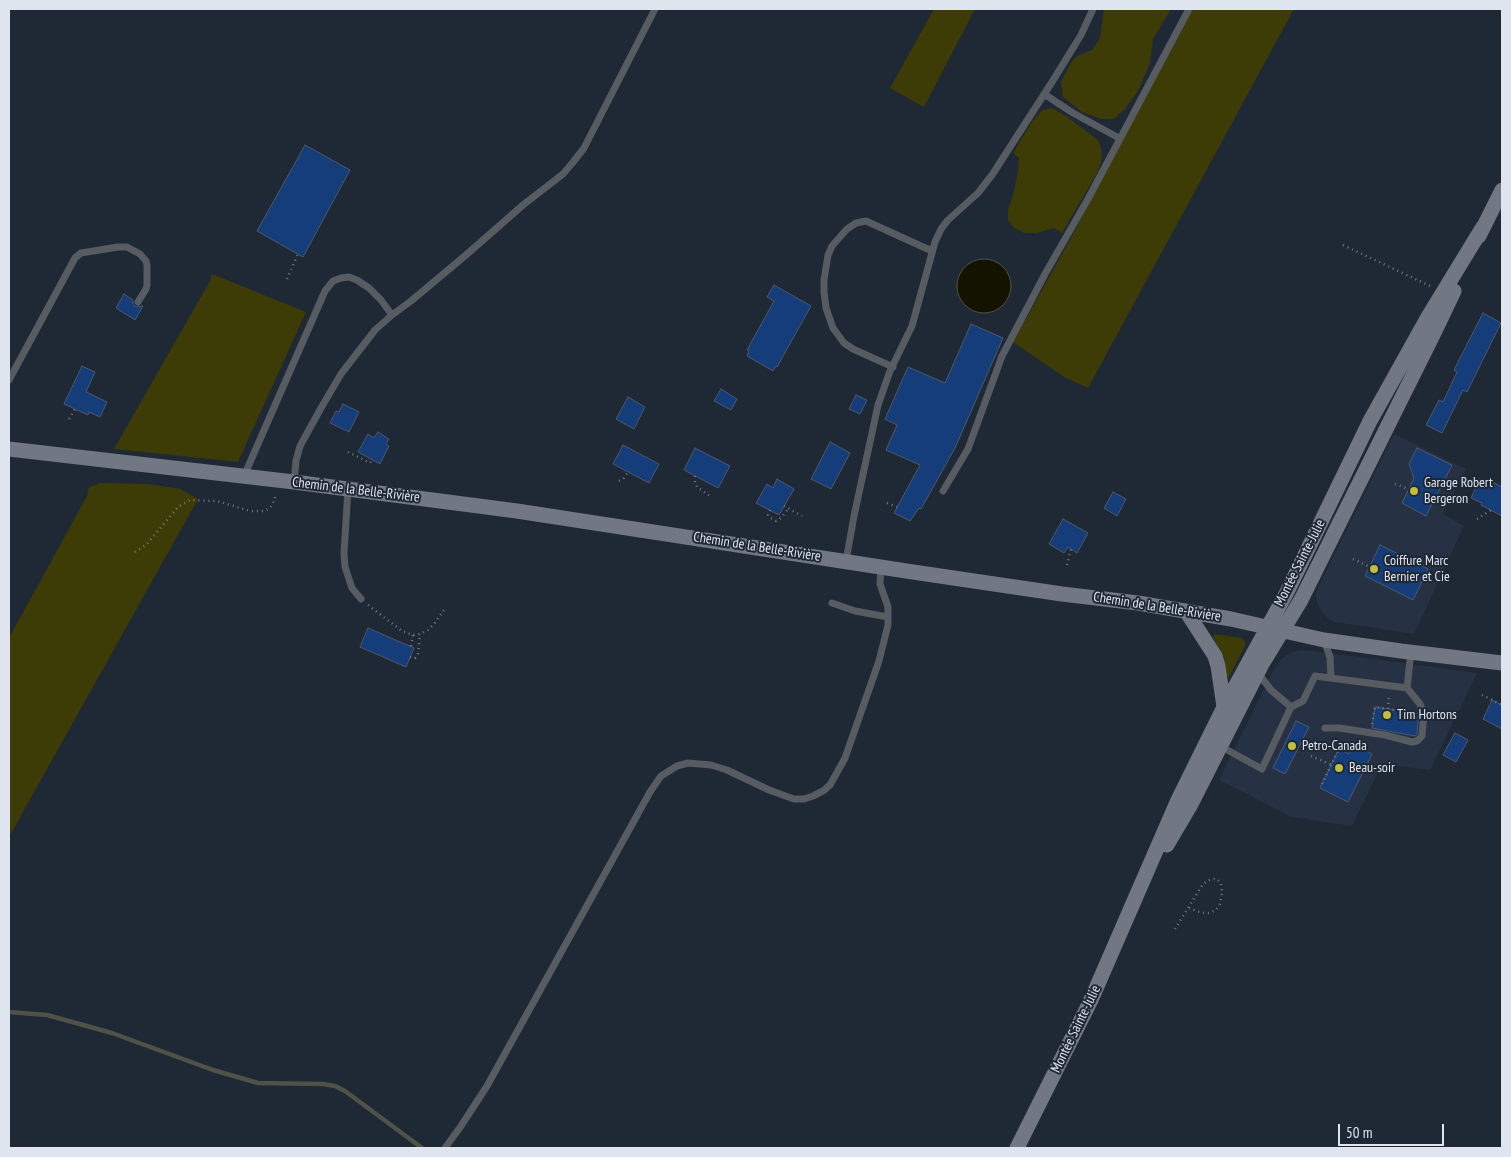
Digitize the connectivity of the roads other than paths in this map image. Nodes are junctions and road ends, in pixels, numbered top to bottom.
1 (655, 9) edge
2 (1093, 9) edge
3 (1189, 9) edge
4 (1044, 94) junction
5 (1119, 138) junction
6 (1502, 190) edge
7 (1483, 227) junction
8 (932, 251) junction
9 (138, 302) dead end
10 (392, 315) junction
11 (893, 367) junction
12 (9, 380) edge
13 (9, 448) edge
14 (244, 476) junction
15 (294, 482) junction
16 (348, 489) junction
17 (943, 491) dead end
18 (846, 562) junction
19 (881, 567) junction
20 (360, 599) road end
21 (832, 603) dead end
22 (1186, 611) junction
23 (888, 617) junction
24 (1267, 626) junction
25 (1282, 631) junction
26 (1324, 640) junction
27 (1411, 652) junction
28 (1502, 662) edge
29 (1258, 673) junction
30 (1331, 678) junction
31 (1407, 688) junction
32 (1291, 706) junction
33 (1224, 707) junction
34 (1325, 728) dead end
35 (1220, 746) junction
36 (1132, 907) junction
37 (445, 1148) edge
38 (1017, 1148) edge

1 - 10 lane
2 - 4 lane
3 - 5 lane
4 - 5 lane
4 - 8 lane
5 - 17 lane
6 - 7 main road, Montée Sainte-Julie
7 - 24 main road, Montée Sainte-Julie
7 - 25 main road, Montée Sainte-Julie
8 - 11 lane
8 - 11 lane
9 - 12 lane
10 - 14 lane
10 - 15 lane
11 - 18 lane
13 - 14 main road, Chemin de la Belle-Rivière
14 - 15 main road, Chemin de la Belle-Rivière
15 - 16 main road, Chemin de la Belle-Rivière
16 - 18 main road, Chemin de la Belle-Rivière
16 - 20 lane
18 - 19 main road, Chemin de la Belle-Rivière
19 - 22 main road, Chemin de la Belle-Rivière
19 - 23 lane
21 - 23 lane
22 - 24 main road, Chemin de la Belle-Rivière
22 - 33 main road
23 - 37 lane
24 - 25 main road, Chemin de la Belle-Rivière
24 - 33 main road, Montée Sainte-Julie
25 - 26 main road, Chemin de la Belle-Rivière
25 - 29 main road, Montée Sainte-Julie
26 - 27 main road, Chemin de la Belle-Rivière
26 - 30 lane
27 - 28 main road, Chemin de la Belle-Rivière
27 - 31 lane
29 - 32 lane
29 - 35 main road, Montée Sainte-Julie
30 - 31 lane
30 - 32 lane
31 - 34 lane
32 - 35 lane
33 - 36 main road, Montée Sainte-Julie
35 - 36 main road, Montée Sainte-Julie
36 - 38 main road, Montée Sainte-Julie

